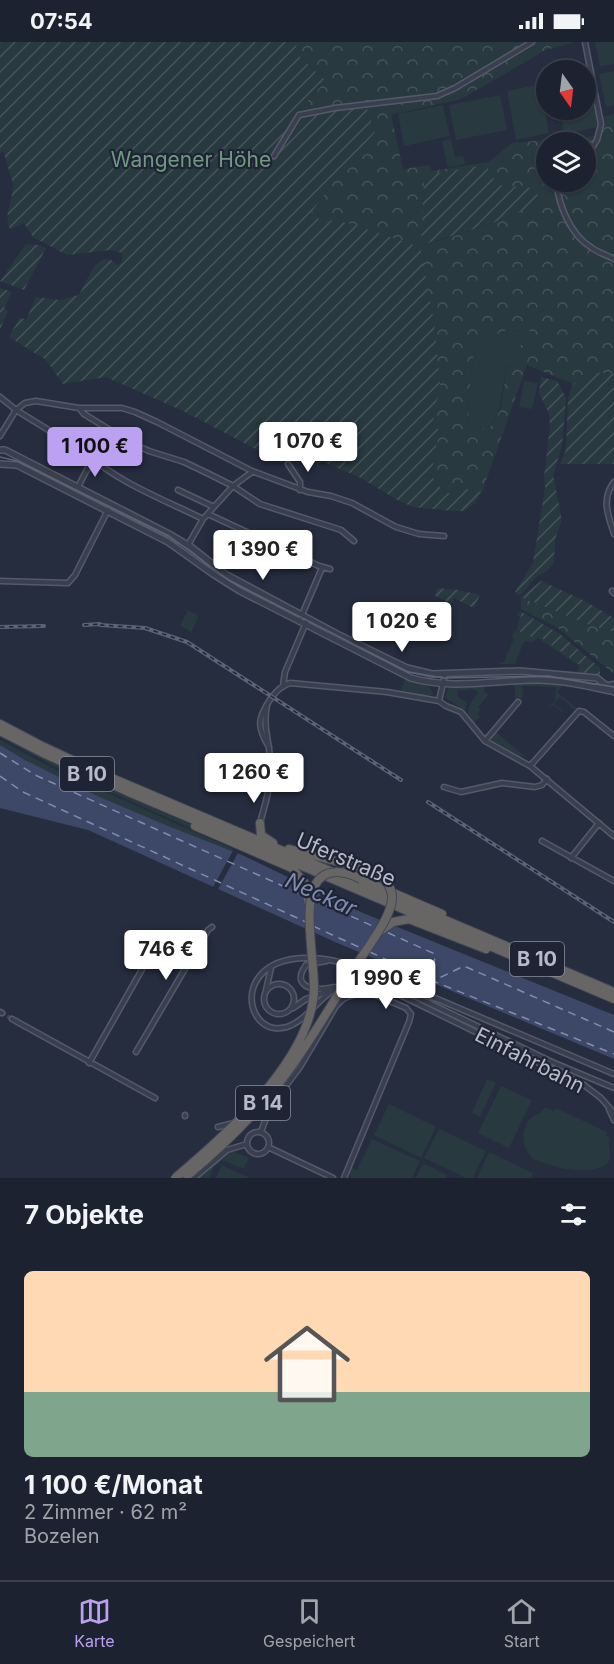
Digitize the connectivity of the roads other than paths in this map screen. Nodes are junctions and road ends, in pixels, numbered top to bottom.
1 (532, 42) edge
2 (585, 42) edge
3 (596, 141) edge
4 (274, 156) dead end
5 (559, 192) edge
6 (614, 259) edge
7 (0, 397) edge
8 (79, 408) junction
9 (16, 410) junction
10 (0, 436) edge
11 (2, 449) edge
12 (93, 458) junction
13 (0, 464) edge
14 (288, 464) dead end
15 (252, 471) junction
16 (614, 482) edge
17 (233, 486) junction
18 (78, 487) junction
19 (178, 490) dead end
20 (300, 490) junction
21 (111, 503) junction
22 (214, 507) junction
23 (107, 510) junction
24 (208, 514) junction
25 (203, 519) junction
26 (614, 534) edge
27 (444, 536) dead end
28 (354, 541) dead end
29 (188, 545) junction
30 (322, 568) junction
31 (330, 569) dead end
32 (0, 581) edge
33 (305, 616) junction
34 (302, 623) junction
35 (445, 674) junction
36 (443, 683) junction
37 (614, 684) edge
38 (604, 685) junction
39 (283, 686) junction
40 (593, 687) junction
41 (614, 692) edge
42 (439, 701) junction
43 (518, 702) dead end
44 (0, 722) edge
45 (0, 731) edge
46 (614, 736) edge
47 (485, 741) junction
48 (530, 766) junction
49 (547, 779) junction
50 (444, 788) dead end
51 (176, 813) junction
52 (260, 823) junction
53 (599, 823) junction
54 (244, 831) junction
55 (614, 836) edge
56 (542, 841) dead end
57 (273, 843) junction
58 (571, 858) junction
59 (614, 881) edge
60 (310, 912) junction
61 (213, 927) dead end
62 (460, 927) junction
63 (372, 940) junction
64 (149, 957) dead end
65 (519, 958) junction
66 (330, 960) junction
67 (272, 967) junction
68 (387, 978) junction
69 (338, 986) junction
70 (614, 992) edge
71 (264, 996) junction
72 (614, 999) edge
73 (289, 1011) junction
74 (12, 1018) tunnel mouth
75 (136, 1052) dead end
76 (89, 1063) junction
77 (614, 1074) edge
78 (614, 1088) edge
79 (155, 1098) dead end
80 (606, 1103) junction
81 (614, 1113) edge
82 (614, 1119) edge
83 (218, 1127) dead end
84 (261, 1132) junction
85 (250, 1135) junction
86 (247, 1144) junction
87 (268, 1147) junction
88 (175, 1178) edge
89 (185, 1178) edge
90 (194, 1178) edge
91 (333, 1178) edge
92 (344, 1178) edge

1 - 4 street
2 - 3 street
5 - 6 street
7 - 9 street
8 - 9 street
8 - 15 street
8 - 17 street
9 - 10 street
9 - 12 street
11 - 18 street
12 - 18 street
12 - 25 street
13 - 23 street
14 - 20 street
15 - 17 street
15 - 20 street
16 - 26 street
17 - 22 street
17 - 28 street
18 - 21 street
19 - 22 street
20 - 27 street
21 - 23 street
21 - 29 street
22 - 24 street
23 - 32 street
23 - 34 street
24 - 25 street
24 - 30 street
25 - 29 street
29 - 33 street
30 - 31 street
30 - 33 street
33 - 34 street
33 - 35 street
34 - 36 street
34 - 39 street
35 - 36 street
35 - 38 street
36 - 40 street
36 - 42 street
37 - 38 street
38 - 40 street
38 - 41 street
39 - 42 street
39 - 52 street
40 - 41 street
42 - 47 street
43 - 47 street
44 - 54 highway
44 - 62 highway, Uferstraße / B 10
45 - 51 highway, Uferstraße / B 10
46 - 48 street
47 - 48 street
48 - 49 street
49 - 50 street
49 - 53 street
51 - 60 highway, B 14, bridge
51 - 65 highway, Uferstraße / B 10
52 - 54 highway
52 - 57 highway
53 - 55 street
53 - 58 street
54 - 57 highway
56 - 58 street
57 - 63 highway, bridge
58 - 59 street
60 - 62 highway, B 14, bridge
60 - 88 highway, B 14, bridge
61 - 75 street
62 - 70 highway, Uferstraße / B 10
63 - 65 highway, B 14, bridge
63 - 89 highway, B 14, bridge
64 - 76 street
65 - 72 highway, Uferstraße / B 10
66 - 67 street, Einfahrbahn
66 - 68 street, Einfahrbahn
66 - 69 street, Einfahrbahn
67 - 69 street
67 - 71 street
68 - 77 street, Einfahrbahn
68 - 78 street, Einfahrbahn
69 - 73 street, Einfahrbahn
69 - 80 street, Einfahrbahn
71 - 73 street
71 - 73 street
74 - 76 street
76 - 79 street
80 - 81 street, Einfahrbahn
80 - 82 street
83 - 85 street
84 - 85 street
84 - 87 street
84 - 92 street
85 - 86 street
86 - 87 street
86 - 90 street
87 - 91 street

